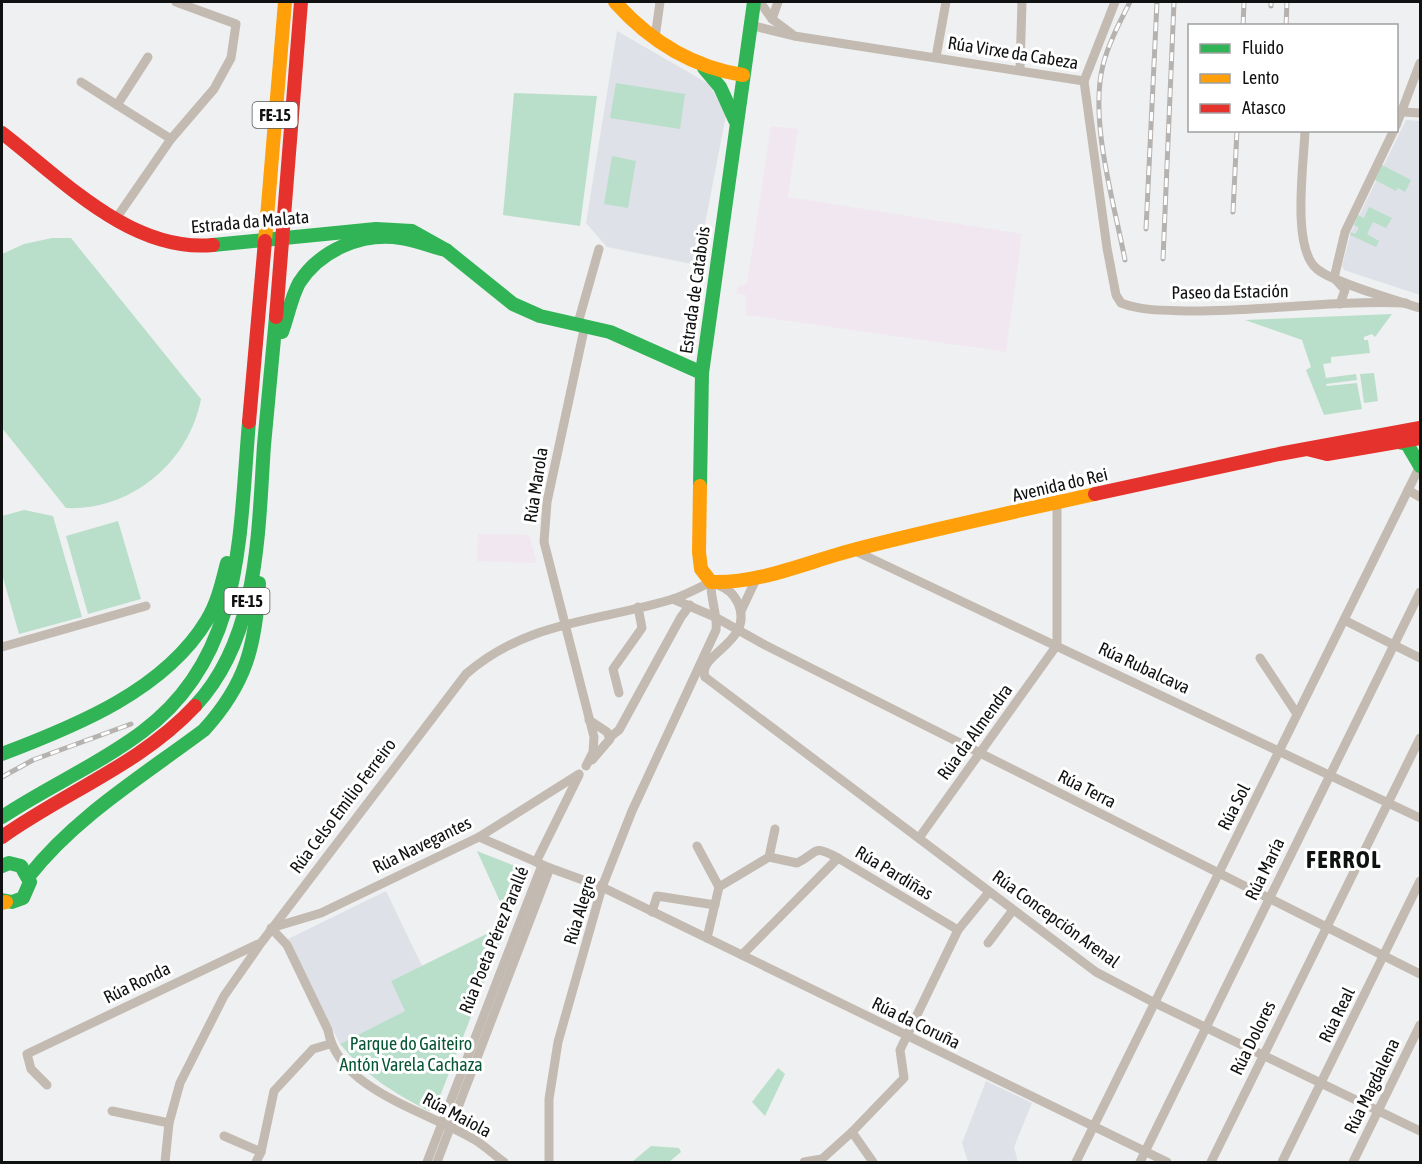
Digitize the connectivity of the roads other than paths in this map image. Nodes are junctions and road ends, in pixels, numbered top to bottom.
1 (176, 2) edge
2 (285, 2) edge
3 (301, 2) edge
4 (615, 2) edge
5 (660, 2) edge
6 (754, 2) edge
7 (760, 2) edge
8 (778, 2) edge
9 (946, 2) edge
10 (1022, 2) edge
11 (1115, 2) edge
12 (772, 19) junction
13 (750, 26) junction
14 (794, 36) junction
15 (655, 38) junction
16 (148, 57) dead end
17 (936, 57) junction
18 (698, 63) junction
19 (1420, 63) edge
20 (1020, 69) junction
21 (743, 75) junction
22 (1084, 81) junction
23 (81, 82) dead end
24 (720, 87) junction
25 (740, 90) junction
26 (117, 105) junction
27 (1403, 112) junction
28 (1420, 113) edge
29 (736, 122) junction
30 (1398, 122) edge
31 (1305, 132) edge
32 (1393, 132) edge
33 (2, 133) edge
34 (171, 140) junction
35 (115, 220) junction
36 (599, 249) dead end
37 (446, 250) junction
38 (1334, 278) junction
39 (1121, 303) joint
40 (1406, 303) junction
41 (1340, 304) junction
42 (1420, 308) edge
43 (582, 324) junction
44 (273, 352) junction
45 (702, 373) junction
46 (1420, 428) edge
47 (1420, 438) edge
48 (1398, 442) junction
49 (1305, 448) junction
50 (1420, 466) edge
51 (262, 471) junction
52 (243, 483) junction
53 (1408, 490) junction
54 (1420, 497) edge
55 (1057, 504) junction
56 (853, 550) junction
57 (759, 575) junction
58 (711, 582) junction
59 (1420, 592) edge
60 (673, 599) junction
61 (690, 605) junction
62 (146, 606) dead end
63 (638, 607) junction
64 (741, 611) junction
65 (715, 617) junction
66 (1344, 620) junction
67 (565, 625) junction
68 (739, 630) junction
69 (1057, 645) junction
70 (1394, 645) junction
71 (2, 647) edge
72 (1260, 658) dead end
73 (1420, 658) edge
74 (705, 677) junction
75 (691, 679) junction
76 (620, 693) dead end
77 (1297, 714) junction
78 (589, 720) junction
79 (606, 733) junction
80 (1420, 738) edge
81 (597, 742) junction
82 (1281, 751) junction
83 (980, 753) junction
84 (2, 754) edge
85 (579, 774) junction
86 (1330, 774) junction
87 (1389, 803) junction
88 (2, 817) edge
89 (1420, 818) edge
90 (775, 829) dead end
91 (2, 837) edge
92 (479, 837) junction
93 (919, 838) junction
94 (697, 846) dead end
95 (769, 856) junction
96 (838, 858) junction
97 (543, 865) junction
98 (2, 866) edge
99 (1219, 874) junction
100 (29, 876) junction
101 (1420, 881) edge
102 (602, 887) junction
103 (719, 887) junction
104 (989, 892) junction
105 (1268, 899) junction
106 (3, 901) edge
107 (715, 904) junction
108 (1013, 910) junction
109 (652, 912) junction
110 (272, 928) junction
111 (1326, 929) junction
112 (958, 930) junction
113 (707, 938) junction
114 (261, 943) junction
115 (988, 943) dead end
116 (742, 955) junction
117 (1384, 957) junction
118 (1420, 974) edge
119 (1153, 1002) junction
120 (1420, 1025) edge
121 (1206, 1028) junction
122 (907, 1038) junction
123 (330, 1044) junction
124 (1264, 1055) junction
125 (1322, 1083) junction
126 (47, 1085) dead end
127 (1379, 1110) junction
128 (112, 1111) dead end
129 (170, 1123) junction
130 (444, 1125) junction
131 (1094, 1126) junction
132 (1420, 1131) edge
133 (852, 1132) junction
134 (224, 1136) dead end
135 (261, 1152) junction
136 (1145, 1152) junction
137 (870, 1161) edge
138 (165, 1162) edge
139 (256, 1162) edge
140 (427, 1162) edge
141 (437, 1162) edge
142 (504, 1162) edge
143 (549, 1162) edge
144 (804, 1162) edge
145 (1076, 1162) edge
146 (1140, 1162) edge
147 (1167, 1162) edge
148 (1211, 1162) edge
149 (1282, 1162) edge
150 (1353, 1162) edge

1 - 34 street
2 - 52 main road, FE-15
3 - 44 main road, FE-15
4 - 15 main road
5 - 15 street
6 - 13 main road, Estrada de Catabois
7 - 12 street
8 - 12 street
9 - 17 street
10 - 20 street
11 - 22 street
12 - 14 street
13 - 14 street, Rúa Virxe da Cabeza
13 - 21 main road, Estrada de Catabois
14 - 17 street, Rúa Virxe da Cabeza
15 - 18 main road
16 - 26 street
17 - 20 street, Rúa Virxe da Cabeza
18 - 21 main road
18 - 24 main road
19 - 27 street
20 - 22 street, Rúa Virxe da Cabeza
21 - 25 main road, Estrada de Catabois
22 - 39 street, Rúa Virxe da Cabeza
23 - 26 street
24 - 25 main road
24 - 29 main road
25 - 29 main road, Estrada de Catabois
26 - 34 street
27 - 28 street
27 - 30 street
29 - 45 main road, Estrada de Catabois
31 - 38 street
32 - 38 street
33 - 35 main road, Estrada da Malata
34 - 35 street
35 - 37 main road, Estrada da Malata
36 - 43 street, Rúa Marola
37 - 43 main road, Estrada da Malata
37 - 44 main road
38 - 40 street
38 - 41 street
39 - 41 street, Paseo da Estación
40 - 41 street, Paseo da Estación
40 - 42 street
43 - 45 main road, Estrada da Malata
43 - 67 street, Rúa Marola
44 - 51 main road, FE-15
45 - 58 main road, Estrada de Catabois
46 - 49 main road, Avenida do Rei
47 - 48 main road
48 - 49 main road
48 - 50 main road
49 - 55 main road, Avenida do Rei
50 - 53 street, Rúa Sol
51 - 91 main road, FE-15
51 - 100 main road
52 - 84 main road
52 - 88 main road, FE-15
53 - 54 street
53 - 66 street, Rúa Sol
55 - 56 main road, Avenida do Rei
55 - 69 street
56 - 57 main road, Avenida do Rei
56 - 69 street, Rúa Rubalcava
57 - 58 main road, Avenida do Rei
57 - 64 street
58 - 60 street, Rúa Celso Emilio Ferreiro
58 - 64 street
58 - 65 street
59 - 70 street, Rúa María
60 - 61 street
60 - 63 street, Rúa Celso Emilio Ferreiro
61 - 65 street
61 - 79 street
62 - 71 street
63 - 67 street, Rúa Celso Emilio Ferreiro
63 - 76 street
64 - 68 street
65 - 68 street, Rúa Terra
65 - 75 street, Rúa Alegre
66 - 70 street
66 - 77 street, Rúa Sol
67 - 78 street, Rúa Marola
67 - 110 street, Rúa Celso Emilio Ferreiro
68 - 74 street
68 - 83 street, Rúa Terra
69 - 82 street, Rúa Rubalcava
69 - 83 street, Rúa da Almendra
70 - 73 street
70 - 86 street, Rúa María
72 - 77 street
74 - 75 street
74 - 93 street, Rúa Concepción Arenal
75 - 102 street, Rúa Alegre
77 - 82 street, Rúa Sol
78 - 79 street
78 - 81 street, Rúa Marola
79 - 81 street
79 - 81 street
80 - 87 street, Rúa Dolores
81 - 85 street, Rúa Navegantes
82 - 86 street, Rúa Rubalcava
82 - 99 street, Rúa Sol
83 - 93 street, Rúa da Almendra
83 - 99 street, Rúa Terra
85 - 92 street, Rúa Navegantes
85 - 97 street, Rúa Navegantes
86 - 87 street, Rúa Rubalcava
86 - 105 street, Rúa María
87 - 89 street, Rúa Rubalcava
87 - 111 street, Rúa Dolores
90 - 95 street
92 - 97 street, Rúa da Coruña
92 - 110 street, Rúa Navegantes
93 - 104 street, Rúa Concepción Arenal
94 - 103 street
95 - 96 street
95 - 103 street
96 - 112 street, Rúa Pardiñas
96 - 116 street, Rúa Pardiñas
97 - 102 street, Rúa da Coruña
97 - 130 street, Rúa Poeta Pérez Parallé
98 - 100 main road
99 - 105 street, Rúa Terra
99 - 119 street, Rúa Sol
100 - 106 main road
101 - 117 street, Rúa Real
102 - 109 street, Rúa da Coruña
102 - 143 street, Rúa Alegre
103 - 107 street
104 - 108 street, Rúa Concepción Arenal
104 - 112 street
105 - 111 street, Rúa Terra
105 - 121 street, Rúa María
107 - 109 street
107 - 113 street
108 - 115 street
108 - 119 street, Rúa Concepción Arenal
109 - 113 street, Rúa da Coruña
110 - 114 street, Rúa Celso Emilio Ferreiro
110 - 123 street, Rúa Maiola
111 - 117 street, Rúa Terra
111 - 124 street, Rúa Dolores
112 - 122 street
113 - 116 street, Rúa da Coruña
114 - 126 street, Rúa Ronda
114 - 129 street, Rúa Celso Emilio Ferreiro
116 - 122 street, Rúa da Coruña
117 - 118 street, Rúa Terra
117 - 125 street, Rúa Real
119 - 121 street, Rúa Concepción Arenal
119 - 131 street, Rúa Sol
120 - 127 street, Rúa Magdalena
121 - 124 street, Rúa Concepción Arenal
121 - 136 street, Rúa María
122 - 131 street, Rúa da Coruña
122 - 133 street
123 - 130 street, Rúa Maiola
123 - 135 street
124 - 125 street, Rúa Concepción Arenal
124 - 148 street, Rúa Dolores
125 - 127 street, Rúa Concepción Arenal
125 - 149 street, Rúa Real
127 - 132 street, Rúa Concepción Arenal
127 - 150 street, Rúa Magdalena
128 - 129 street
129 - 138 street, Rúa Celso Emilio Ferreiro
130 - 140 street, Rúa Poeta Pérez Parallé
130 - 141 street, Rúa Poeta Pérez Parallé
130 - 142 street, Rúa Maiola
131 - 136 street, Rúa da Coruña
131 - 145 street, Rúa Sol
133 - 137 street
133 - 144 street
134 - 135 street
135 - 139 street
136 - 146 street, Rúa María
136 - 147 street, Rúa da Coruña

